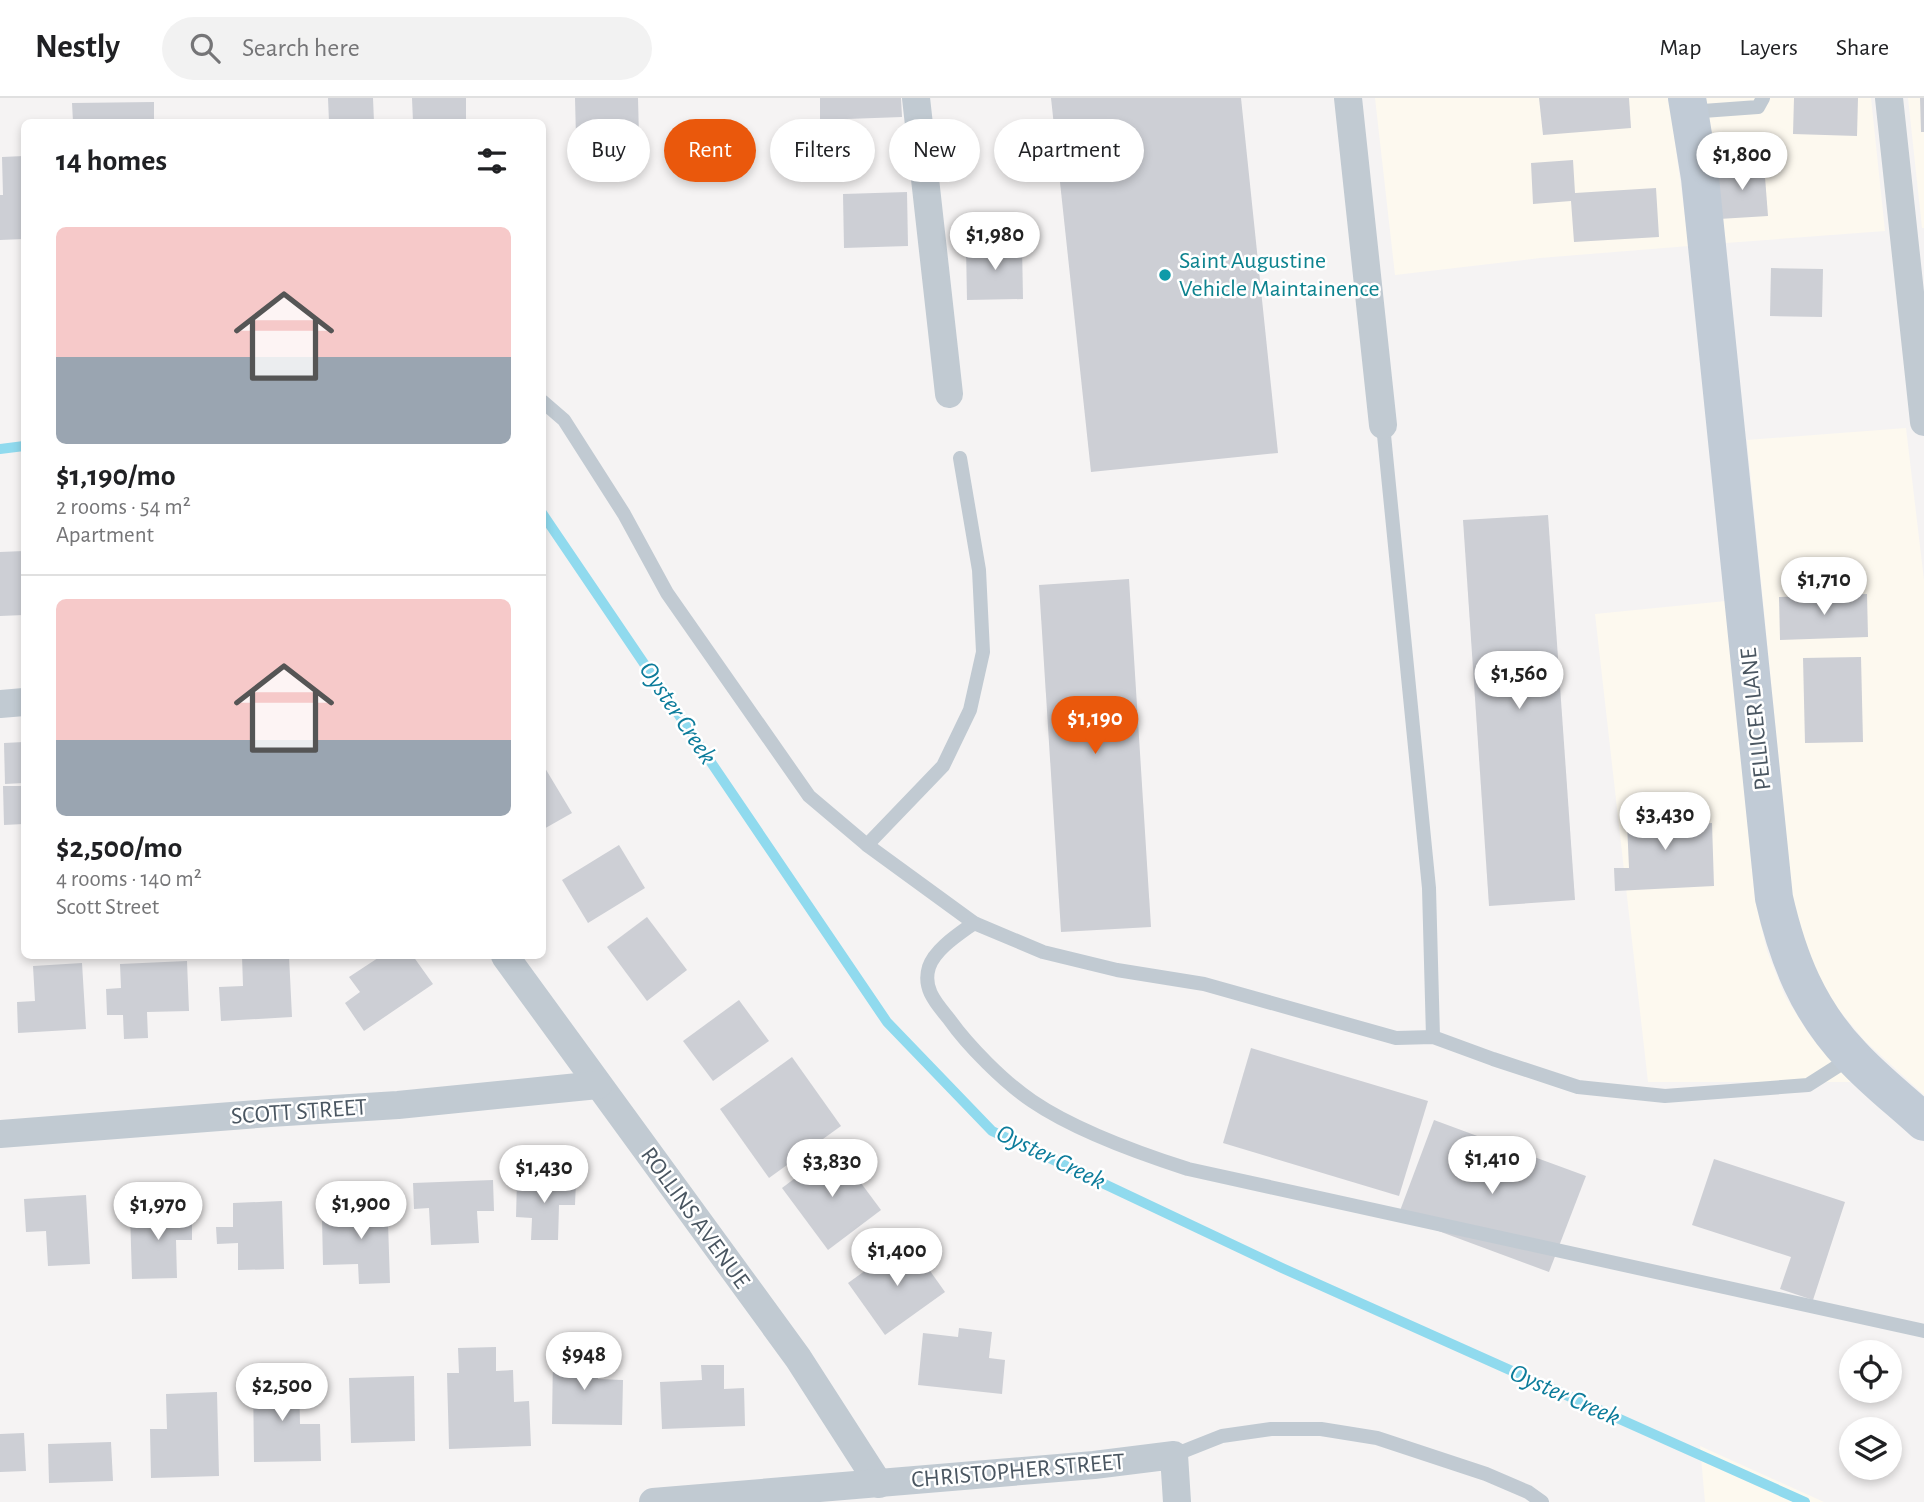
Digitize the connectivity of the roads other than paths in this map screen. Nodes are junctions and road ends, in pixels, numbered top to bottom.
1 (916, 98) edge
2 (1349, 98) edge
3 (1763, 98) edge
4 (1889, 98) edge
5 (1688, 105) edge
6 (949, 394) dead end
7 (546, 404) edge
8 (1924, 422) edge
9 (1383, 425) joint
10 (960, 458) dead end
11 (21, 702) edge
12 (0, 704) edge
13 (867, 845) junction
14 (974, 923) junction
15 (507, 959) edge
16 (1433, 1037) junction
17 (1852, 1056) junction
18 (598, 1085) junction
19 (1924, 1122) edge
20 (0, 1134) edge
21 (1924, 1331) edge
22 (1174, 1455) junction
23 (879, 1483) junction
24 (653, 1502) edge
25 (1177, 1502) edge
26 (1542, 1502) edge

1 - 6 street
2 - 9 street
3 - 5 lane
4 - 8 street
5 - 17 main road, PELLICER LANE
7 - 13 lane
9 - 16 lane
10 - 13 lane
11 - 12 street
13 - 14 lane
14 - 16 lane
14 - 21 lane
15 - 18 street, ROLLINS AVENUE
16 - 17 lane
17 - 19 main road, PELLICER LANE
18 - 20 street, SCOTT STREET
18 - 23 street, ROLLINS AVENUE
22 - 23 street, CHRISTOPHER STREET
22 - 25 street
22 - 26 lane
23 - 24 street, CHRISTOPHER STREET

